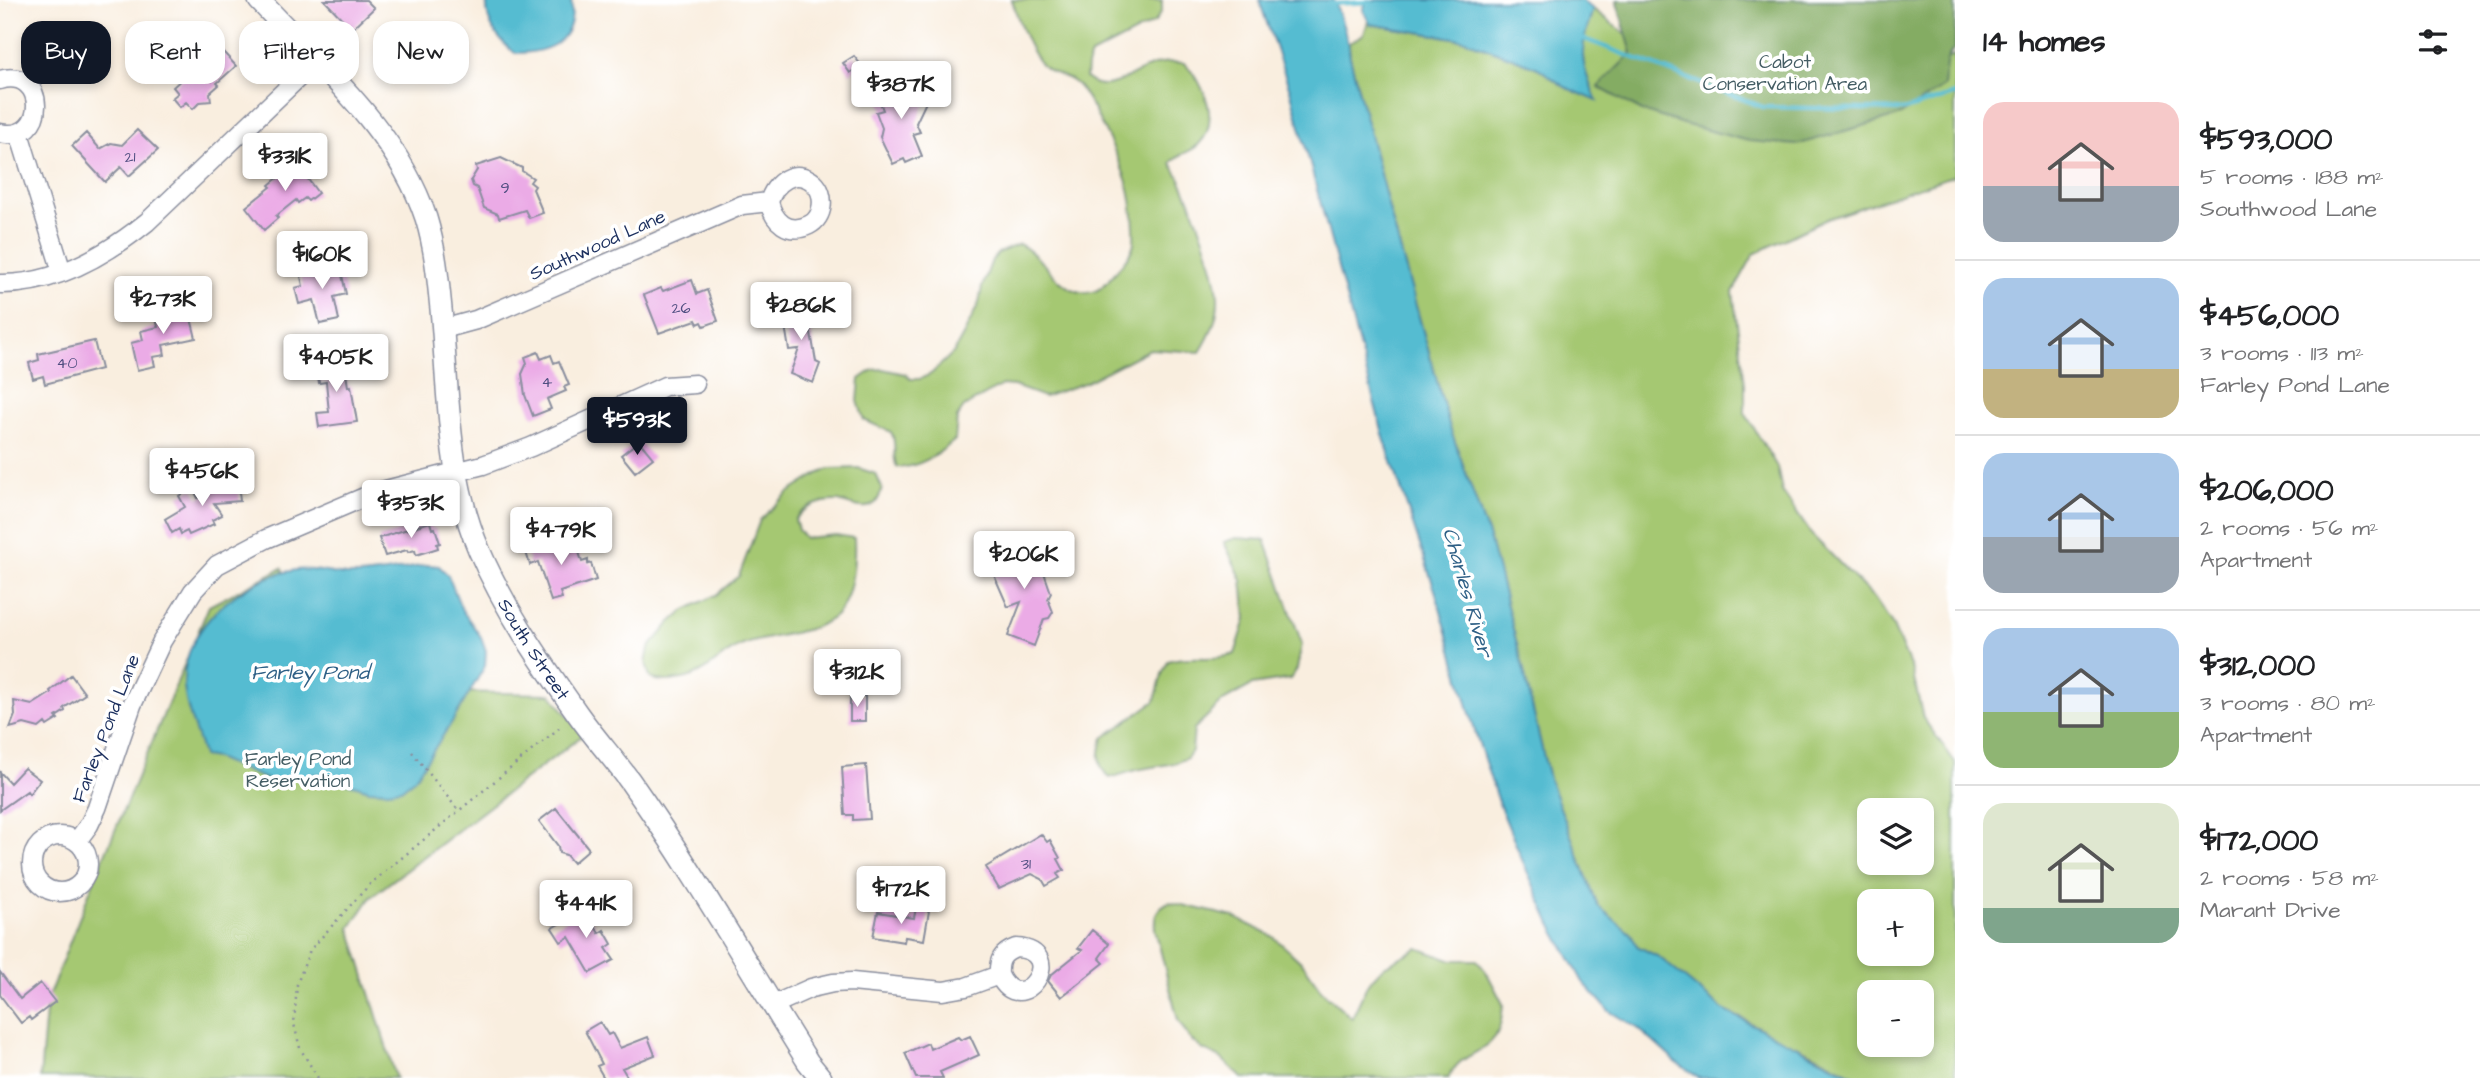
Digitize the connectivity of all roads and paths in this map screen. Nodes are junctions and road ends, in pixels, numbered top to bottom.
1 (259, 0) edge
2 (279, 21) edge
3 (0, 80) edge
4 (292, 84) edge
5 (337, 84) edge
6 (0, 133) edge
7 (19, 133) junction
8 (769, 202) dead end
9 (62, 272) junction
10 (0, 284) edge
11 (443, 329) junction
12 (695, 384) dead end
13 (455, 472) junction
14 (577, 713) junction
15 (412, 752) dead end
16 (458, 810) junction
17 (77, 841) dead end
18 (999, 975) dead end
19 (773, 1005) junction
20 (318, 1078) edge
21 (821, 1078) edge

1 - 2 street, South Street
3 - 7 street
4 - 9 street
5 - 11 street, South Street
6 - 7 street
7 - 9 street
8 - 11 street, Southwood Lane
9 - 10 street
11 - 13 street, South Street
12 - 13 street
13 - 14 street, South Street
13 - 17 street, Farley Pond Lane
14 - 16 path
14 - 19 street, South Street
15 - 16 path
16 - 20 path
18 - 19 street
19 - 21 street, South Street

